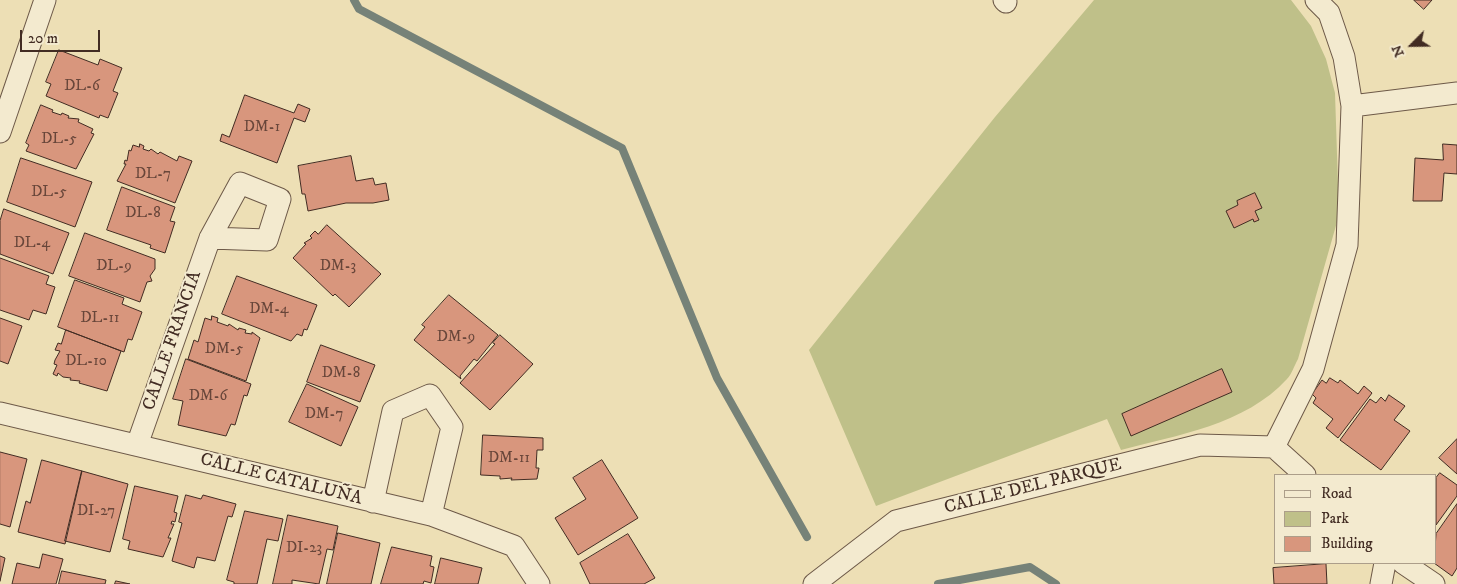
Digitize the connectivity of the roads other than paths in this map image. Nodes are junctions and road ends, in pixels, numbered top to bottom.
1 (45, 0) edge
2 (1329, 4) edge
3 (1457, 92) edge
4 (1352, 106) junction
5 (0, 132) edge
6 (210, 238) dead end
7 (0, 413) edge
8 (137, 445) junction
9 (1274, 447) junction
10 (1304, 474) edge
11 (373, 502) junction
12 (431, 515) junction
13 (1385, 564) edge
14 (1404, 564) edge
15 (539, 584) edge
16 (814, 584) edge
17 (1381, 584) edge
18 (1434, 584) edge

1 - 5 street
2 - 4 street
3 - 4 street
4 - 9 street
6 - 8 street, CALLE FRANCIA
7 - 8 street, CALLE CATALUÑA
8 - 11 street, CALLE CATALUÑA
9 - 10 street
9 - 16 street, CALLE DEL PARQUE
11 - 12 street, CALLE CATALUÑA
11 - 12 street
12 - 15 street, CALLE CATALUÑA
13 - 17 street
14 - 18 street

